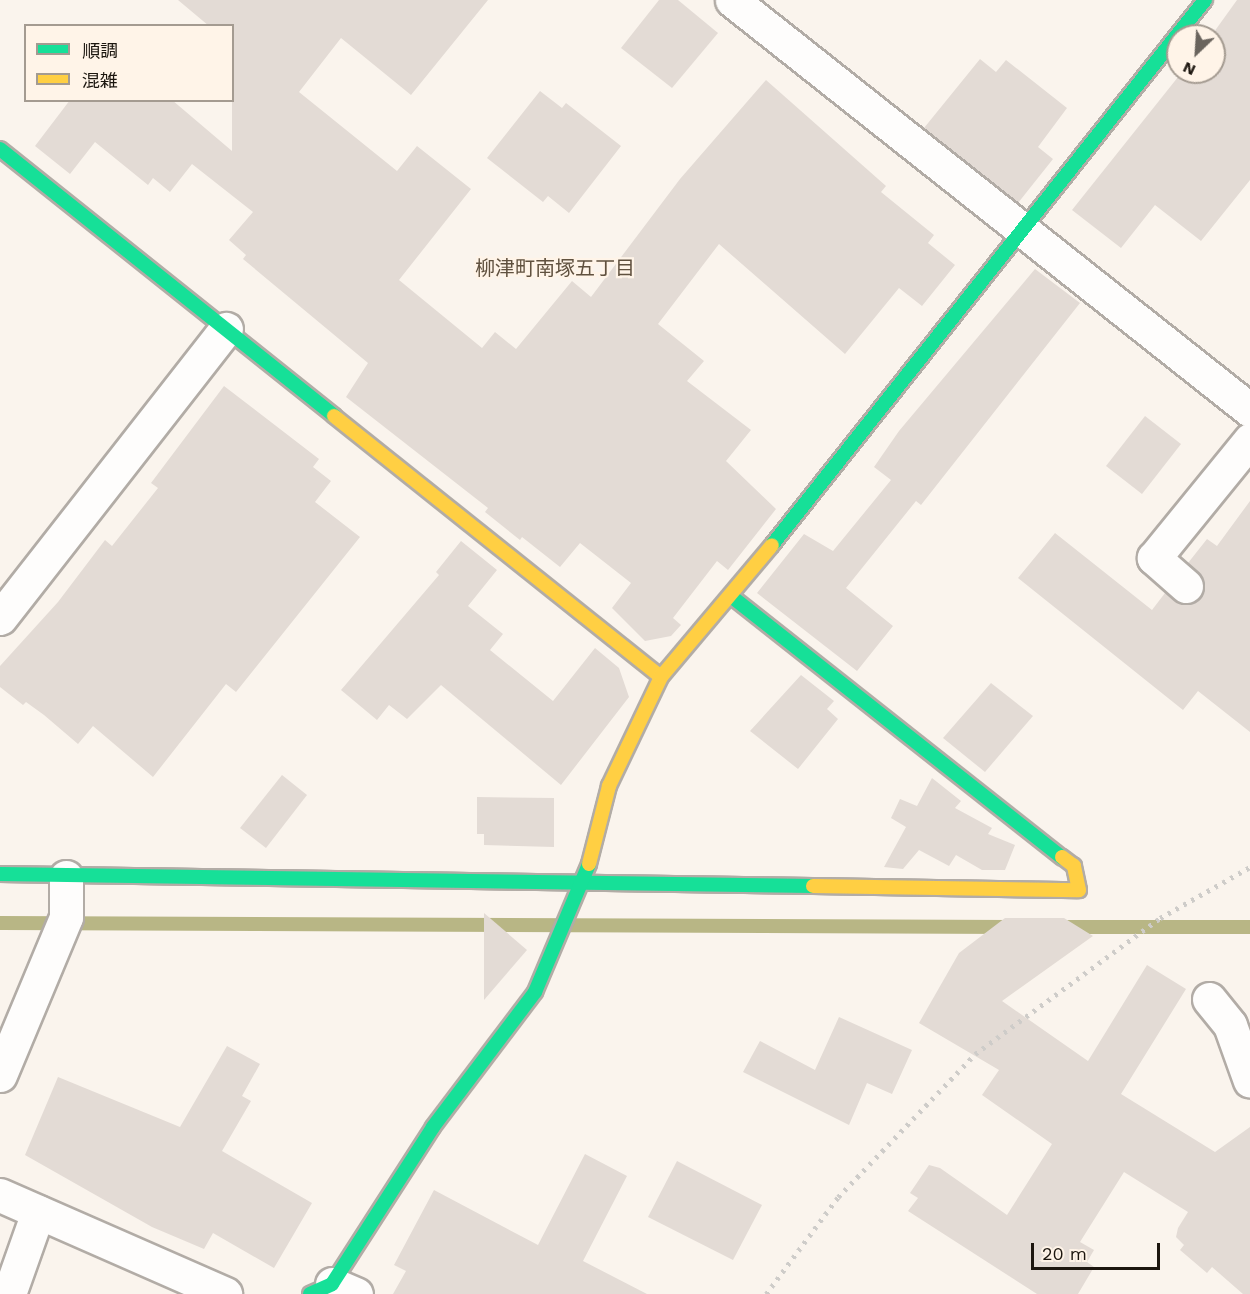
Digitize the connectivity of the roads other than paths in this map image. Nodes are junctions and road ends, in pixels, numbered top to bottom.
1 (732, 0) edge
2 (1205, 0) edge
3 (0, 149) edge
4 (1022, 229) junction
5 (226, 329) junction
6 (1250, 410) edge
7 (1250, 440) edge
8 (1186, 586) dead end
9 (731, 596) junction
10 (0, 618) edge
11 (661, 676) junction
12 (0, 874) edge
13 (66, 877) junction
14 (585, 881) junction
15 (1209, 999) dead end
16 (0, 1075) edge
17 (1250, 1081) edge
18 (0, 1195) edge
19 (38, 1212) junction
20 (332, 1291) edge
21 (9, 1294) edge
22 (225, 1294) edge

1 - 4 street
2 - 4 street
3 - 5 street
4 - 6 street
4 - 9 street
5 - 10 street
5 - 11 street
7 - 8 street
9 - 11 street
9 - 14 street
11 - 14 street
12 - 13 street
13 - 14 street
13 - 16 street
14 - 20 street
15 - 17 street
18 - 19 street
19 - 21 street
19 - 22 street

